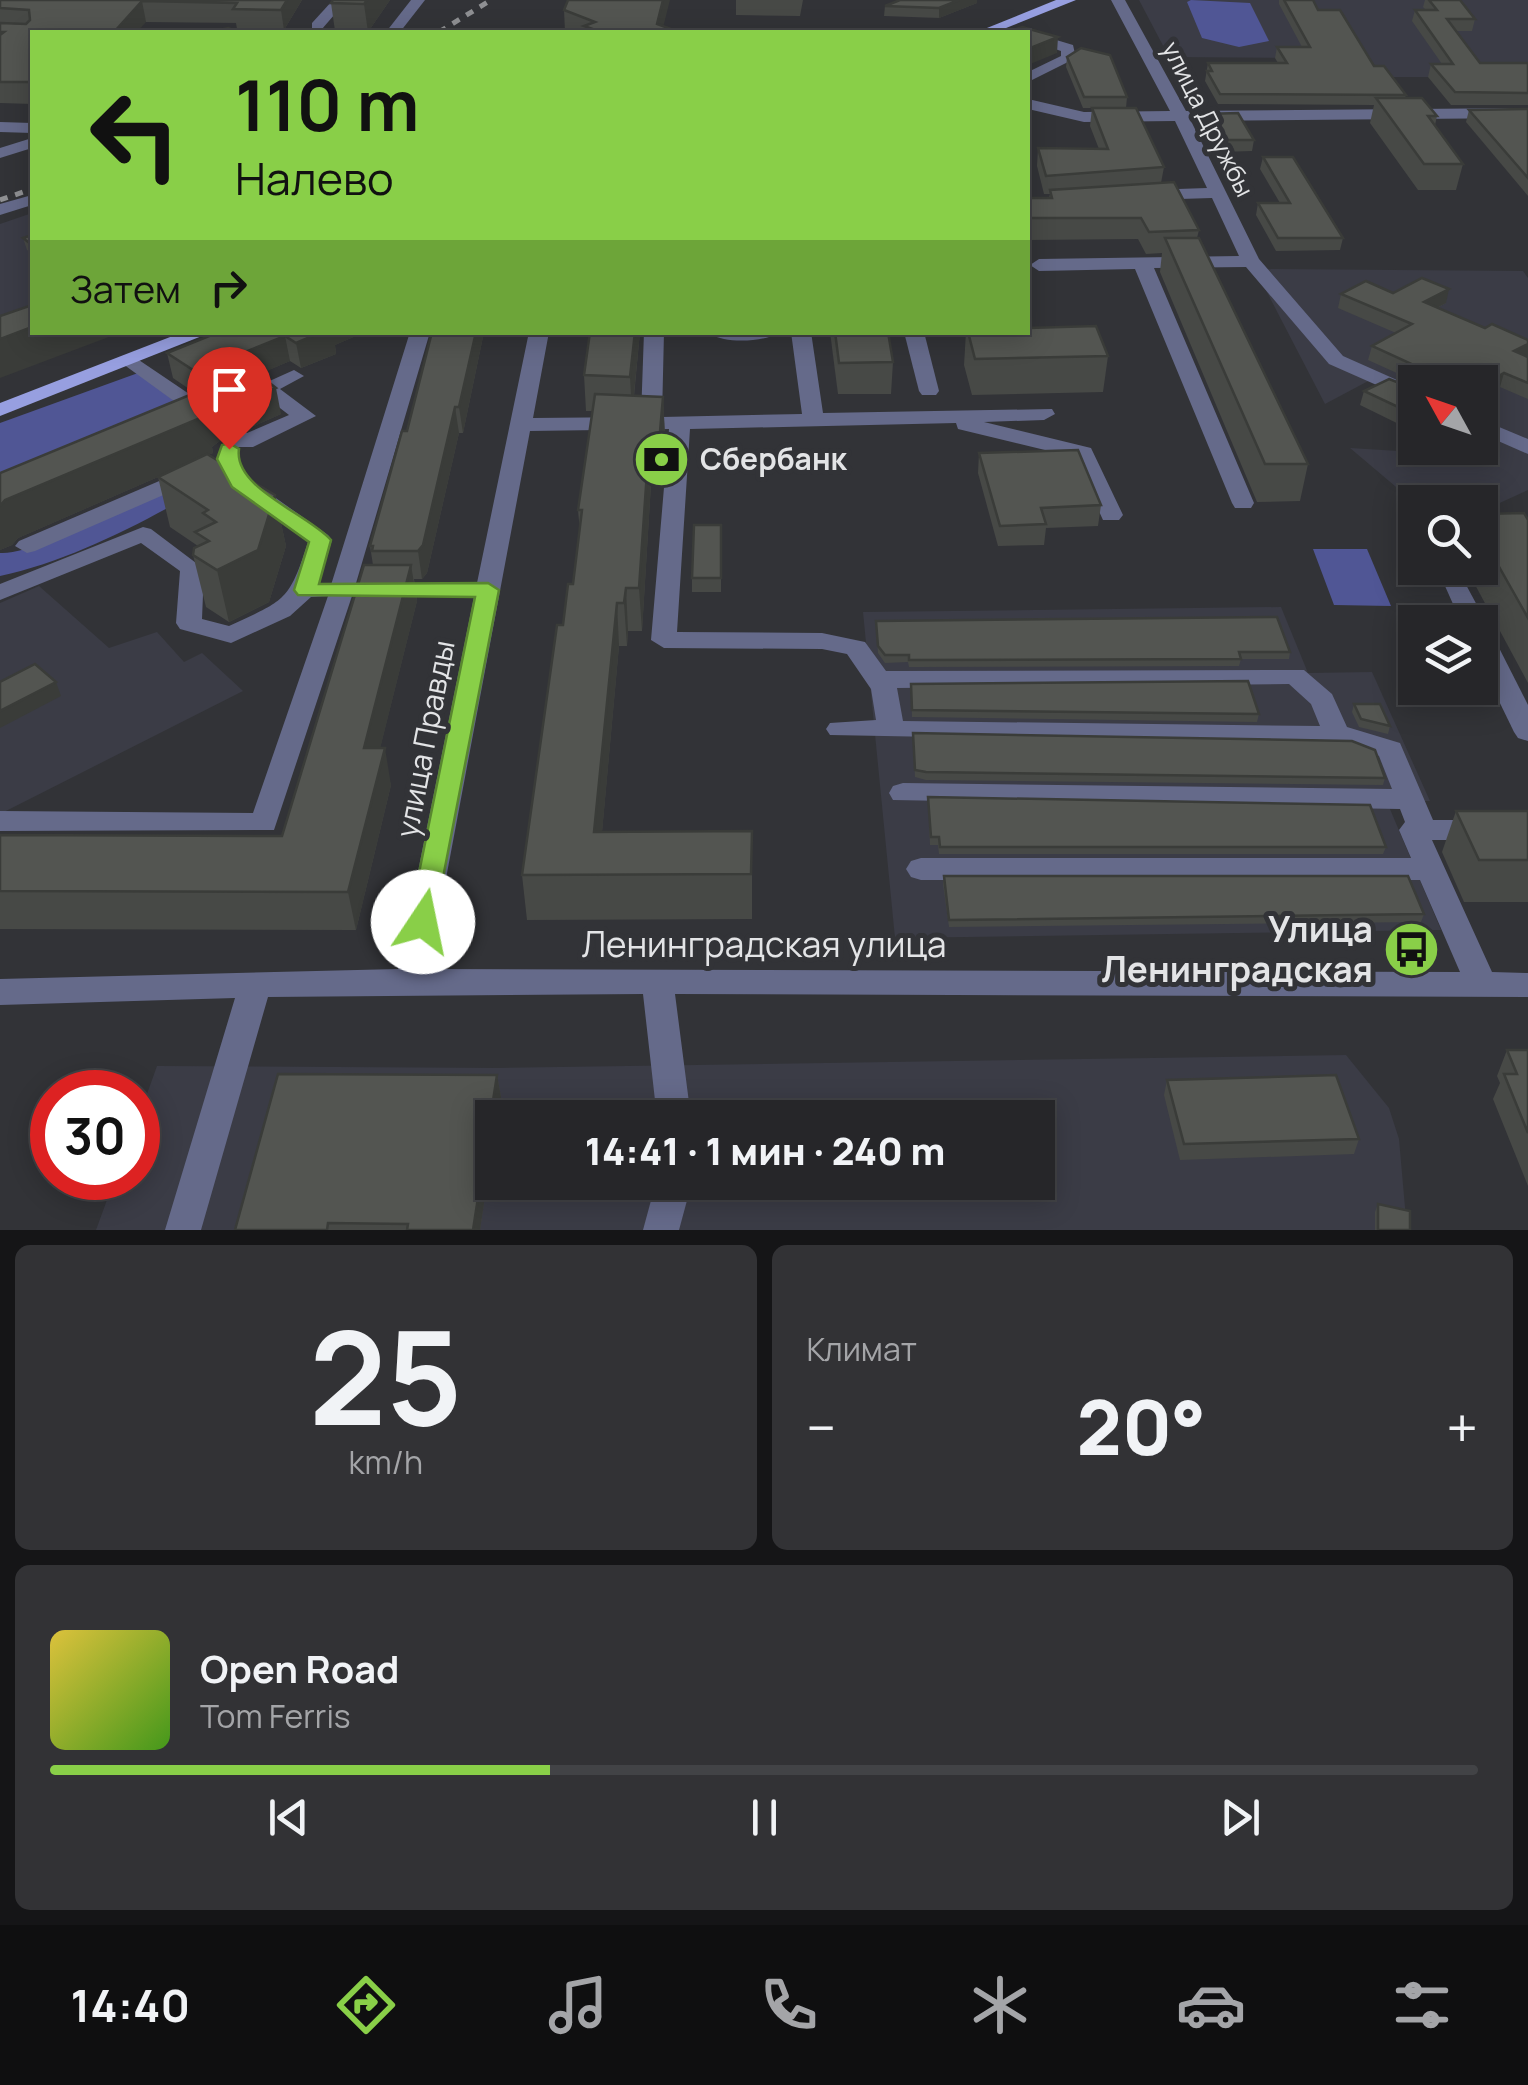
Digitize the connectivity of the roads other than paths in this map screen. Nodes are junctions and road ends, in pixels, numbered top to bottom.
1 (340, 0) edge
2 (418, 0) edge
3 (1069, 0) edge
4 (1118, 0) edge
5 (317, 26) dead end
6 (395, 30) edge
7 (991, 30) edge
8 (1030, 37) edge
9 (1030, 77) edge
10 (1030, 104) edge
11 (1521, 113) edge
12 (1181, 117) junction
13 (0, 127) edge
14 (30, 128) edge
15 (1528, 128) edge
16 (30, 144) edge
17 (0, 153) edge
18 (1218, 193) junction
19 (1126, 195) edge
20 (30, 201) edge
21 (0, 210) edge
22 (1251, 261) junction
23 (1142, 263) junction
24 (1039, 265) dead end
25 (194, 335) edge
26 (419, 335) edge
27 (538, 335) edge
28 (654, 335) edge
29 (802, 335) edge
30 (915, 335) edge
31 (130, 360) junction
32 (294, 376) dead end
33 (1398, 388) edge
34 (929, 391) dead end
35 (0, 410) edge
36 (1044, 414) dead end
37 (938, 416) junction
38 (813, 420) junction
39 (651, 422) junction
40 (680, 422) junction
41 (522, 425) junction
42 (1498, 433) edge
43 (1528, 447) edge
44 (236, 450) junction
45 (1243, 503) dead end
46 (1111, 516) dead end
47 (27, 546) dead end
48 (306, 590) junction
49 (342, 590) junction
50 (488, 590) junction
51 (0, 593) edge
52 (1498, 672) edge
53 (878, 680) junction
54 (840, 729) dead end
55 (892, 730) junction
56 (1528, 732) edge
57 (1337, 736) junction
58 (903, 793) dead end
59 (1410, 800) junction
60 (0, 821) edge
61 (1423, 830) junction
62 (1528, 830) edge
63 (921, 869) dead end
64 (1430, 869) junction
65 (411, 982) junction
66 (658, 982) junction
67 (1481, 984) junction
68 (1528, 985) edge
69 (255, 986) junction
70 (0, 992) edge
71 (672, 1100) edge
72 (669, 1200) edge
73 (183, 1230) edge
74 (661, 1230) edge

1 - 5 street
2 - 6 street
3 - 7 main road
4 - 12 street, улица Дружбы
8 - 9 street
10 - 12 street
11 - 12 street
11 - 15 street
12 - 18 street, улица Дружбы
13 - 14 street
16 - 17 street
18 - 19 street
18 - 22 street, улица Дружбы
20 - 21 street
22 - 23 street
22 - 33 street, улица Дружбы
23 - 24 street
23 - 45 street
25 - 31 main road
26 - 49 street
27 - 41 street, улица Правды
28 - 39 street
29 - 38 street
30 - 34 street
31 - 35 main road
31 - 44 street
32 - 44 street
36 - 37 street
37 - 38 street
37 - 46 street
38 - 40 street
39 - 40 street
39 - 41 street
40 - 53 street
41 - 50 street, улица Правды
42 - 43 street
44 - 47 street
44 - 48 street
48 - 49 street
48 - 51 street
49 - 50 street
49 - 60 street
50 - 65 street, улица Правды
52 - 56 street
53 - 55 street
53 - 57 street
54 - 55 street
55 - 57 street
57 - 59 street
58 - 59 street
59 - 61 street
61 - 62 street
61 - 64 street
63 - 64 street
64 - 67 street
65 - 66 street, Ленинградская улица
65 - 69 street, Ленинградская улица
66 - 67 street, Ленинградская улица
66 - 71 street
67 - 68 street, Ленинградская улица
69 - 70 street, Ленинградская улица
69 - 73 street
72 - 74 street

